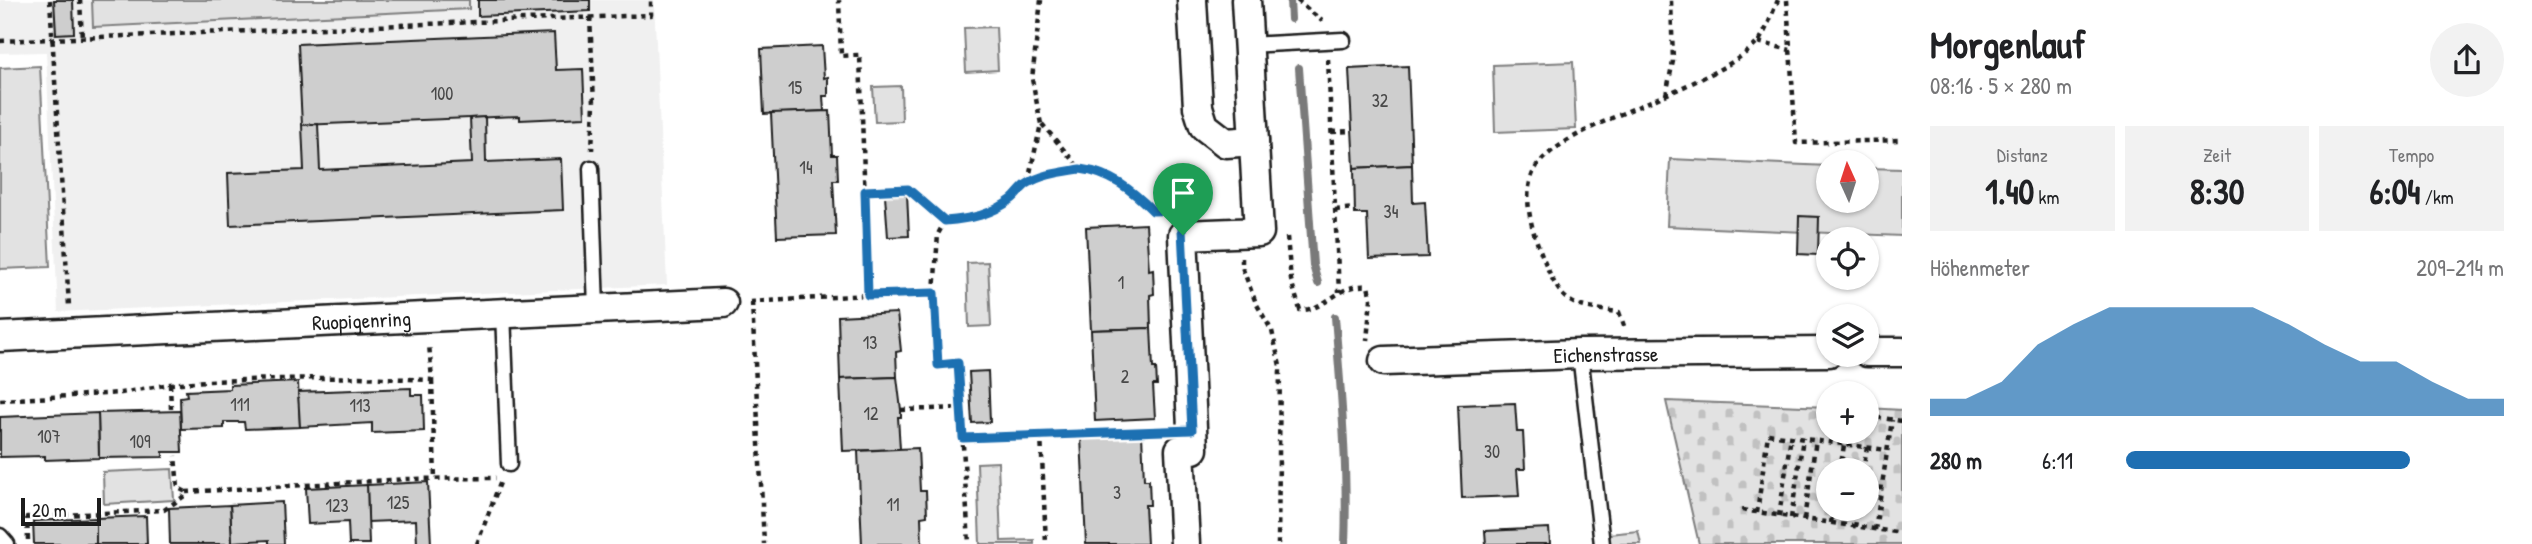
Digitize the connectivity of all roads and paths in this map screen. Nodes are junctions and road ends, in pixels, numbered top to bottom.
1 (50, 0) edge
2 (80, 0) edge
3 (651, 0) edge
4 (839, 0) edge
5 (1041, 0) edge
6 (1192, 0) edge
7 (1246, 0) edge
8 (1671, 0) edge
9 (1778, 0) edge
10 (1787, 0) edge
11 (590, 18) junction
12 (52, 39) junction
13 (82, 39) junction
14 (1343, 40) dead end
15 (0, 41) edge
16 (1328, 41) junction
17 (1758, 42) junction
18 (1248, 45) junction
19 (1790, 50) junction
20 (1666, 96) junction
21 (1041, 124) junction
22 (1352, 131) dead end
23 (1332, 132) junction
24 (1902, 140) edge
25 (1254, 141) junction
26 (591, 168) joint
27 (1080, 169) junction
28 (1028, 183) junction
29 (865, 191) junction
30 (1355, 208) dead end
31 (1335, 210) junction
32 (945, 221) junction
33 (1286, 227) dead end
34 (1241, 233) junction
35 (1183, 235) junction
36 (1339, 292) junction
37 (934, 293) junction
38 (868, 295) junction
39 (723, 303) dead end
40 (596, 308) junction
41 (503, 312) junction
42 (427, 316) junction
43 (69, 318) dead end
44 (0, 337) edge
45 (1816, 352) edge
46 (1879, 352) edge
47 (1902, 352) edge
48 (1580, 354) junction
49 (1624, 354) junction
50 (1384, 361) joint
51 (432, 380) junction
52 (170, 384) junction
53 (0, 400) edge
54 (961, 408) junction
55 (171, 409) dead end
56 (901, 410) dead end
57 (1879, 418) edge
58 (1892, 420) junction
59 (1902, 421) edge
60 (1192, 430) junction
61 (1041, 435) junction
62 (1791, 436) junction
63 (963, 438) junction
64 (1803, 438) junction
65 (1816, 440) joint
66 (1844, 444) joint
67 (1867, 447) junction
68 (1887, 450) junction
69 (175, 456) dead end
70 (1842, 458) edge
71 (1865, 458) edge
72 (506, 471) junction
73 (435, 480) junction
74 (186, 492) junction
75 (1742, 510) dead end
76 (1758, 513) junction
77 (1779, 516) junction
78 (1791, 518) junction
79 (1804, 519) junction
80 (1856, 521) edge
81 (1831, 523) joint
82 (1855, 527) junction
83 (1875, 530) junction
84 (1902, 533) edge
85 (0, 536) edge
86 (7, 544) edge
87 (28, 544) edge
88 (477, 544) edge
89 (764, 544) edge
90 (969, 544) edge
91 (1046, 544) edge
92 (1185, 544) edge
93 (1278, 544) edge
94 (1602, 544) edge

1 - 12 path
2 - 13 path
3 - 11 path
4 - 29 path
5 - 21 path
6 - 25 street
7 - 18 street
8 - 20 path
9 - 17 path
10 - 19 path
11 - 13 path
11 - 26 path
12 - 13 path
12 - 15 path
12 - 43 path
14 - 16 lane
16 - 18 lane
16 - 23 path
17 - 19 path
17 - 20 path
18 - 25 street
19 - 24 path
20 - 49 path
21 - 27 path
21 - 28 path
22 - 23 path
23 - 31 path
25 - 34 street
26 - 40 lane
27 - 28 path
27 - 35 path
28 - 32 path
29 - 32 path
29 - 38 path
30 - 31 path
31 - 36 path
32 - 37 path
33 - 36 path
34 - 35 street
34 - 93 path
35 - 60 street
36 - 50 path
37 - 38 path
37 - 54 path
38 - 89 path
39 - 40 street, Ruopigenring
40 - 41 street, Ruopigenring
41 - 42 street, Ruopigenring
41 - 72 lane
42 - 44 street, Ruopigenring
42 - 51 path
45 - 49 street, Eichenstrasse
46 - 47 street
48 - 49 street, Eichenstrasse
48 - 50 street, Eichenstrasse
48 - 94 lane
51 - 52 path
51 - 73 path
52 - 53 path
52 - 55 path
54 - 56 path
54 - 63 path
57 - 58 path
58 - 59 path
58 - 68 path
60 - 61 path
60 - 92 street
61 - 63 path
61 - 91 path
62 - 64 path
62 - 76 path
62 - 77 path
63 - 90 path
64 - 65 path
64 - 78 path
65 - 79 path
66 - 67 path
66 - 70 path
67 - 68 path
67 - 71 path
68 - 83 path
69 - 74 path
72 - 73 path
72 - 88 path
73 - 74 path
74 - 87 path
75 - 76 path
76 - 77 path
77 - 78 path
78 - 79 path
79 - 81 path
80 - 82 path
81 - 82 path
82 - 83 path
83 - 84 path
85 - 86 lane

